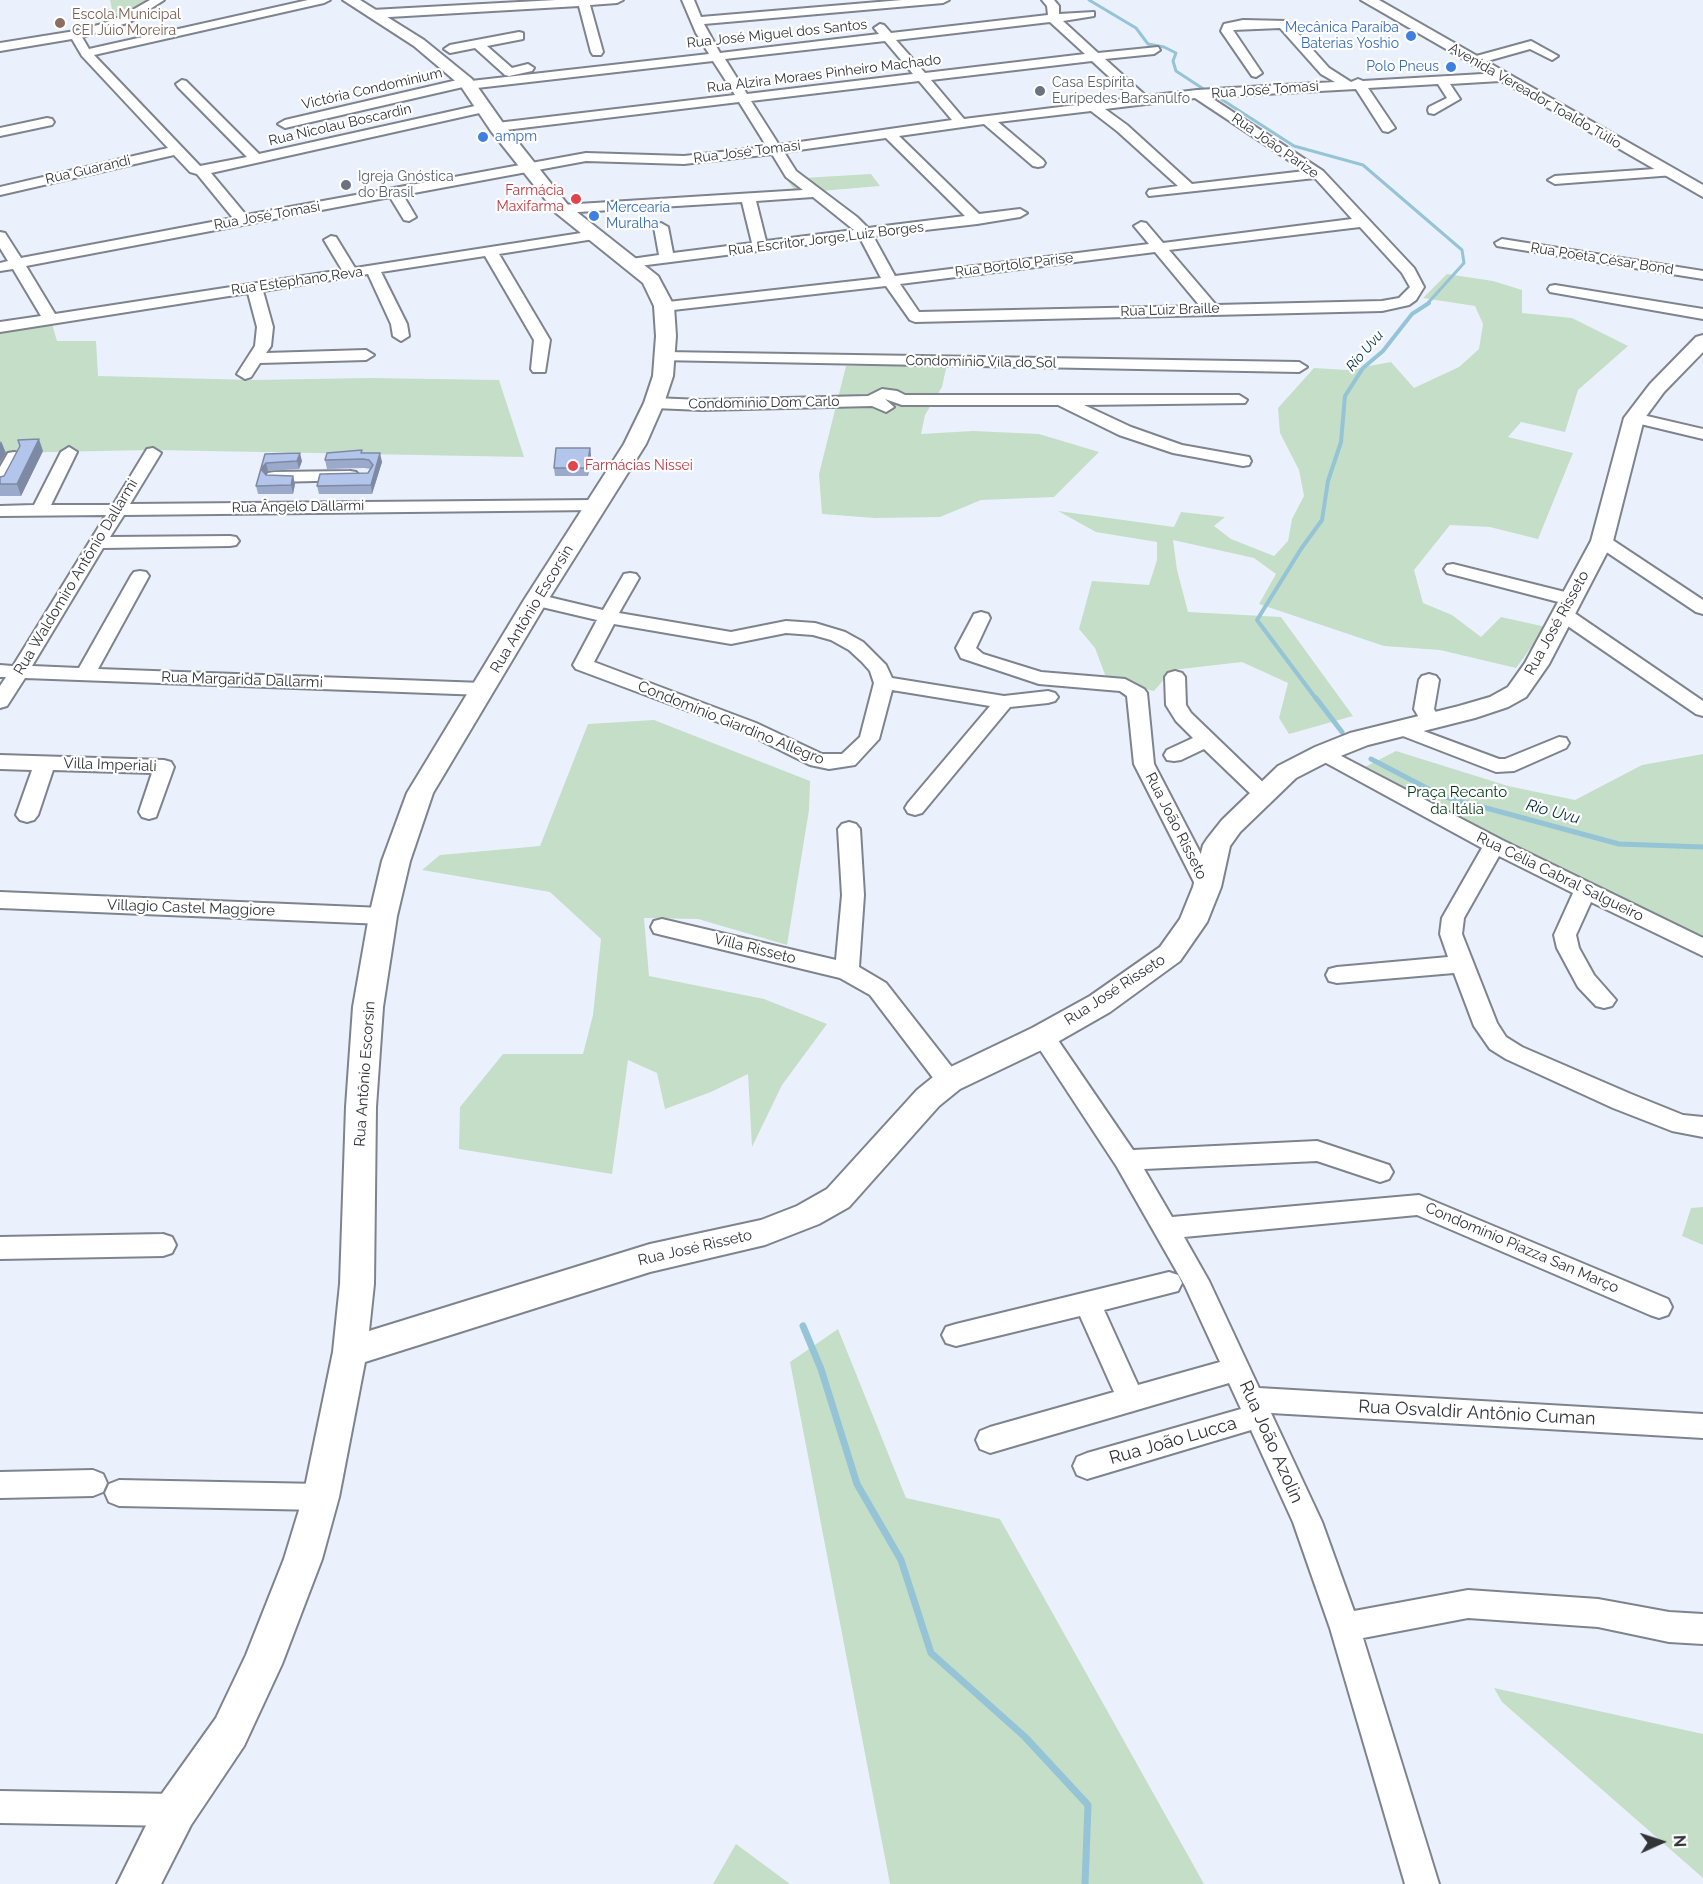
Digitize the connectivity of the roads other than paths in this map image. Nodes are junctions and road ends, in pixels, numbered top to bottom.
1 (158, 0) edge
2 (324, 0) edge
3 (350, 0) edge
4 (617, 0) edge
5 (688, 0) edge
6 (943, 0) edge
7 (1048, 0) edge
8 (1368, 0) edge
9 (583, 1) edge
10 (469, 4) edge
11 (859, 7) junction
12 (372, 14) junction
13 (1090, 15) dead end
14 (1054, 19) junction
15 (699, 26) junction
16 (686, 32) dead end
17 (75, 35) junction
18 (519, 36) dead end
19 (886, 37) junction
20 (500, 39) junction
21 (478, 44) junction
22 (0, 46) edge
23 (450, 49) dead end
24 (1154, 50) dead end
25 (597, 52) dead end
26 (86, 53) junction
27 (717, 56) junction
28 (1552, 56) dead end
29 (1095, 57) junction
30 (1473, 61) junction
31 (533, 72) junction
32 (1256, 73) dead end
33 (922, 77) junction
34 (1500, 77) junction
35 (1441, 80) junction
36 (467, 83) junction
37 (182, 84) dead end
38 (1345, 84) junction
39 (1197, 94) junction
40 (745, 98) junction
41 (1143, 101) junction
42 (1094, 107) junction
43 (484, 108) junction
44 (1434, 110) dead end
45 (987, 120) junction
46 (46, 122) dead end
47 (961, 123) junction
48 (285, 124) dead end
49 (497, 127) junction
50 (1388, 128) dead end
51 (0, 132) edge
52 (889, 133) junction
53 (776, 149) junction
54 (177, 150) junction
55 (256, 159) junction
56 (1038, 163) dead end
57 (529, 168) junction
58 (202, 171) junction
59 (1669, 172) junction
60 (1318, 174) junction
61 (1555, 180) dead end
62 (1189, 189) junction
63 (0, 191) edge
64 (1703, 192) edge
65 (395, 193) junction
66 (814, 193) junction
67 (1154, 194) dead end
68 (748, 198) junction
69 (562, 209) junction
70 (1020, 213) dead end
71 (409, 218) dead end
72 (242, 220) junction
73 (977, 220) junction
74 (1363, 222) junction
75 (1142, 226) dead end
76 (661, 227) dead end
77 (865, 234) junction
78 (594, 235) junction
79 (0, 236) edge
80 (331, 240) dead end
81 (1502, 243) dead end
82 (760, 247) junction
83 (1158, 248) junction
84 (489, 250) junction
85 (667, 258) junction
86 (631, 263) junction
87 (18, 264) junction
88 (0, 267) edge
89 (373, 270) junction
90 (351, 273) junction
91 (1703, 275) edge
92 (890, 280) junction
93 (254, 287) junction
94 (1417, 287) joint
95 (1555, 290) dead end
96 (664, 306) junction
97 (1210, 308) junction
98 (1703, 314) edge
99 (50, 318) junction
100 (0, 327) edge
101 (401, 336) dead end
102 (1703, 341) edge
103 (366, 355) dead end
104 (664, 357) junction
105 (256, 358) junction
106 (1299, 367) dead end
107 (539, 369) dead end
108 (245, 374) dead end
109 (1058, 399) junction
110 (1239, 400) dead end
111 (654, 403) junction
112 (1634, 418) junction
113 (1703, 434) edge
114 (69, 452) dead end
115 (153, 453) dead end
116 (14, 457) edge
117 (1243, 461) dead end
118 (314, 476) junction
119 (364, 476) edge
120 (274, 477) edge
121 (0, 483) edge
122 (596, 505) junction
123 (305, 507) junction
124 (117, 509) junction
125 (40, 510) junction
126 (0, 511) edge
127 (1602, 541) junction
128 (230, 542) dead end
129 (96, 543) junction
130 (1453, 569) dead end
131 (140, 576) dead end
132 (630, 578) dead end
133 (536, 600) junction
134 (1567, 607) junction
135 (1703, 608) edge
136 (608, 617) junction
137 (981, 618) dead end
138 (9, 672) edge
139 (85, 674) junction
140 (1175, 677) dead end
141 (1429, 680) dead end
142 (884, 683) junction
143 (483, 689) junction
144 (1048, 697) dead end
145 (0, 702) edge
146 (1004, 702) junction
147 (1703, 710) edge
148 (1431, 723) junction
149 (1402, 729) junction
150 (1207, 740) junction
151 (1559, 742) dead end
152 (1324, 753) junction
153 (1174, 755) dead end
154 (0, 762) edge
155 (45, 763) junction
156 (1263, 794) junction
157 (915, 808) dead end
158 (149, 812) dead end
159 (27, 815) dead end
160 (849, 829) dead end
161 (1494, 845) junction
162 (1207, 887) junction
163 (1586, 890) junction
164 (0, 900) edge
165 (383, 916) junction
166 (662, 927) dead end
167 (1703, 948) edge
168 (1461, 964) junction
169 (847, 971) junction
170 (1337, 975) dead end
171 (1604, 1000) dead end
172 (1043, 1036) junction
173 (949, 1081) junction
174 (1703, 1127) edge
175 (1126, 1160) junction
176 (1380, 1173) dead end
177 (1166, 1228) junction
178 (163, 1245) dead end
179 (0, 1248) edge
180 (1169, 1283) dead end
181 (1087, 1303) junction
182 (1659, 1307) dead end
183 (956, 1335) dead end
184 (351, 1352) junction
185 (1238, 1369) junction
186 (1131, 1400) junction
187 (1255, 1408) junction
188 (1703, 1426) edge
189 (990, 1440) dead end
190 (1088, 1466) dead end
191 (0, 1485) edge
192 (321, 1497) junction
193 (1345, 1629) junction
194 (1703, 1629) edge
195 (0, 1807) edge
196 (176, 1810) junction
197 (138, 1884) edge
198 (1422, 1884) edge

1 - 17 street
2 - 26 street
3 - 12 main road, Rua Antônio Escorsin
4 - 9 street
5 - 15 street
6 - 11 street
7 - 14 street
8 - 30 main road, Avenida Vereador Toaldo Túlio
9 - 10 street
9 - 25 street
10 - 12 street
11 - 15 street
11 - 19 street
12 - 36 main road, Rua Antônio Escorsin
13 - 14 street, Rua José Miguel dos Santos
14 - 19 street, Rua José Miguel dos Santos
14 - 29 street
15 - 16 street
15 - 27 street
17 - 22 street
17 - 26 street
18 - 20 street
19 - 27 street, Rua José Miguel dos Santos
19 - 33 street
20 - 21 street
20 - 31 street
21 - 23 street
21 - 31 street
24 - 29 street, Rua Alzira Moraes Pinheiro Machado
26 - 54 street
27 - 31 street, Rua José Miguel dos Santos
27 - 40 street
28 - 30 street
29 - 33 street, Rua Alzira Moraes Pinheiro Machado
29 - 41 street
30 - 34 main road, Avenida Vereador Toaldo Túlio
31 - 36 street, Rua José Miguel dos Santos
32 - 38 street
33 - 40 street, Rua Alzira Moraes Pinheiro Machado
33 - 47 street
34 - 35 street, Rua José Tomasi
34 - 59 main road, Avenida Vereador Toaldo Túlio
35 - 38 street, Rua José Tomasi
35 - 44 street
36 - 43 main road, Rua Antônio Escorsin
36 - 48 street, Victória Condominium
37 - 55 street
38 - 39 street, Rua José Tomasi
38 - 50 street
39 - 41 street, Rua José Tomasi
39 - 60 street, Rua João Parize
40 - 49 street, Rua Alzira Moraes Pinheiro Machado
40 - 53 street
41 - 42 street, Rua José Tomasi
42 - 45 street, Rua José Tomasi
42 - 62 street
43 - 49 main road, Rua Antônio Escorsin
43 - 55 street, Rua Nicolau Boscardin
45 - 47 street, Rua José Tomasi
45 - 56 street
46 - 51 street
47 - 52 street, Rua José Tomasi
49 - 57 main road, Rua Antônio Escorsin
52 - 53 street, Rua José Tomasi
52 - 73 street
53 - 57 street, Rua José Tomasi
53 - 66 street
54 - 58 street
54 - 63 street, Rua Guarandi
55 - 58 street, Rua Nicolau Boscardin
57 - 65 street, Rua José Tomasi
57 - 69 main road, Rua Antônio Escorsin
58 - 72 street
59 - 61 street
59 - 64 main road, Avenida Vereador Toaldo Túlio
60 - 62 street
60 - 74 street, Rua João Parize
62 - 67 street
65 - 71 street
65 - 72 street, Rua José Tomasi
66 - 68 street
66 - 77 street
68 - 69 street
68 - 82 street
69 - 78 main road, Rua Antônio Escorsin
70 - 73 street, Rua Escritor Jorge Luiz Borges
72 - 87 street, Rua José Tomasi
73 - 77 street, Rua Escritor Jorge Luiz Borges
74 - 83 street, Rua Bortolo Parise
74 - 94 street, Rua João Parize
75 - 83 street
76 - 85 street
77 - 82 street, Rua Escritor Jorge Luiz Borges
77 - 92 street
78 - 84 street, Rua Estephano Reva
78 - 86 main road, Rua Antônio Escorsin
79 - 87 street
80 - 90 street
81 - 91 street, Rua Poeta César Bond
82 - 85 street, Rua Escritor Jorge Luiz Borges
83 - 92 street, Rua Bortolo Parise
83 - 97 street
84 - 89 street, Rua Estephano Reva
84 - 107 street
85 - 86 street, Rua Escritor Jorge Luiz Borges
86 - 96 main road, Rua Antônio Escorsin
87 - 88 street, Rua José Tomasi
87 - 99 street
89 - 90 street, Rua Estephano Reva
89 - 101 street
90 - 93 street, Rua Estephano Reva
92 - 96 street, Rua Bortolo Parise
92 - 97 street, Rua Luiz Braille
93 - 99 street, Rua Estephano Reva
93 - 105 street
94 - 97 street, Rua Luiz Braille
95 - 98 street
96 - 104 main road, Rua Antônio Escorsin
99 - 100 street, Rua Estephano Reva
102 - 112 main road, Rua José Risseto
103 - 105 street
104 - 106 street, Condomínio Vila do Sol
104 - 111 main road, Rua Antônio Escorsin
105 - 108 street
109 - 110 street, Condomínio Dom Carlo
109 - 111 street, Condomínio Dom Carlo
109 - 117 street, Condomínio Dom Carlo
111 - 122 main road, Rua Antônio Escorsin
112 - 113 street
112 - 127 main road, Rua José Risseto
114 - 125 street
115 - 124 street, Rua Waldomiro Antônio Dallarmi
116 - 121 street
118 - 119 street
118 - 120 street
118 - 123 street
122 - 123 street, Rua Ângelo Dallarmi
122 - 133 main road, Rua Antônio Escorsin
123 - 124 street, Rua Ângelo Dallarmi
124 - 125 street, Rua Ângelo Dallarmi
124 - 129 street, Rua Waldomiro Antônio Dallarmi
125 - 126 street, Rua Ângelo Dallarmi
127 - 134 main road, Rua José Risseto
127 - 135 street
128 - 129 street
129 - 138 street, Rua Waldomiro Antônio Dallarmi
130 - 134 street
131 - 139 street
132 - 136 street, Condomínio Giardino Allegro
133 - 136 street
133 - 143 main road, Rua Antônio Escorsin
134 - 147 street
134 - 148 main road, Rua José Risseto
136 - 142 street
136 - 142 street, Condomínio Giardino Allegro
137 - 162 street, Rua João Risseto
138 - 139 street, Rua Margarida Dallarmi
138 - 145 street, Rua Waldomiro Antônio Dallarmi
139 - 143 street, Rua Margarida Dallarmi
140 - 150 street
141 - 148 street
142 - 146 street
143 - 165 main road, Rua Antônio Escorsin
144 - 146 street
146 - 157 street
148 - 149 main road, Rua José Risseto
149 - 151 street
149 - 152 main road, Rua José Risseto
150 - 153 street
150 - 156 street
152 - 156 main road, Rua José Risseto
152 - 161 street, Rua Célia Cabral Salgueiro
154 - 155 street, Villa Imperiali
155 - 158 street, Villa Imperiali
155 - 159 street, Villa Imperiali
156 - 162 main road, Rua José Risseto
160 - 169 street
161 - 163 street, Rua Célia Cabral Salgueiro
161 - 168 street
162 - 172 main road, Rua José Risseto
163 - 167 street, Rua Célia Cabral Salgueiro
163 - 171 street
164 - 165 street, Villagio Castel Maggiore
165 - 184 main road, Rua Antônio Escorsin
166 - 169 street, Villa Risseto
168 - 170 street
168 - 174 street
169 - 173 street, Villa Risseto
172 - 173 main road, Rua José Risseto
172 - 175 street, Rua João Azolin
173 - 184 main road, Rua José Risseto
175 - 176 street
175 - 177 street, Rua João Azolin
177 - 182 street, Condomínio Piazza San Março
177 - 185 street, Rua João Azolin
178 - 179 street
180 - 181 street
181 - 183 street
181 - 186 street
184 - 192 main road, Rua Antônio Escorsin
185 - 186 street
185 - 187 street, Rua João Azolin
186 - 189 street
187 - 188 street, Rua Osvaldir Antônio Cuman
187 - 190 street, Rua João Lucca
187 - 193 street, Rua João Azolin
191 - 192 street
192 - 196 main road, Rua Antônio Escorsin
193 - 194 street
193 - 198 street, Rua João Azolin
195 - 196 street
196 - 197 main road, Rua Antônio Escorsin

